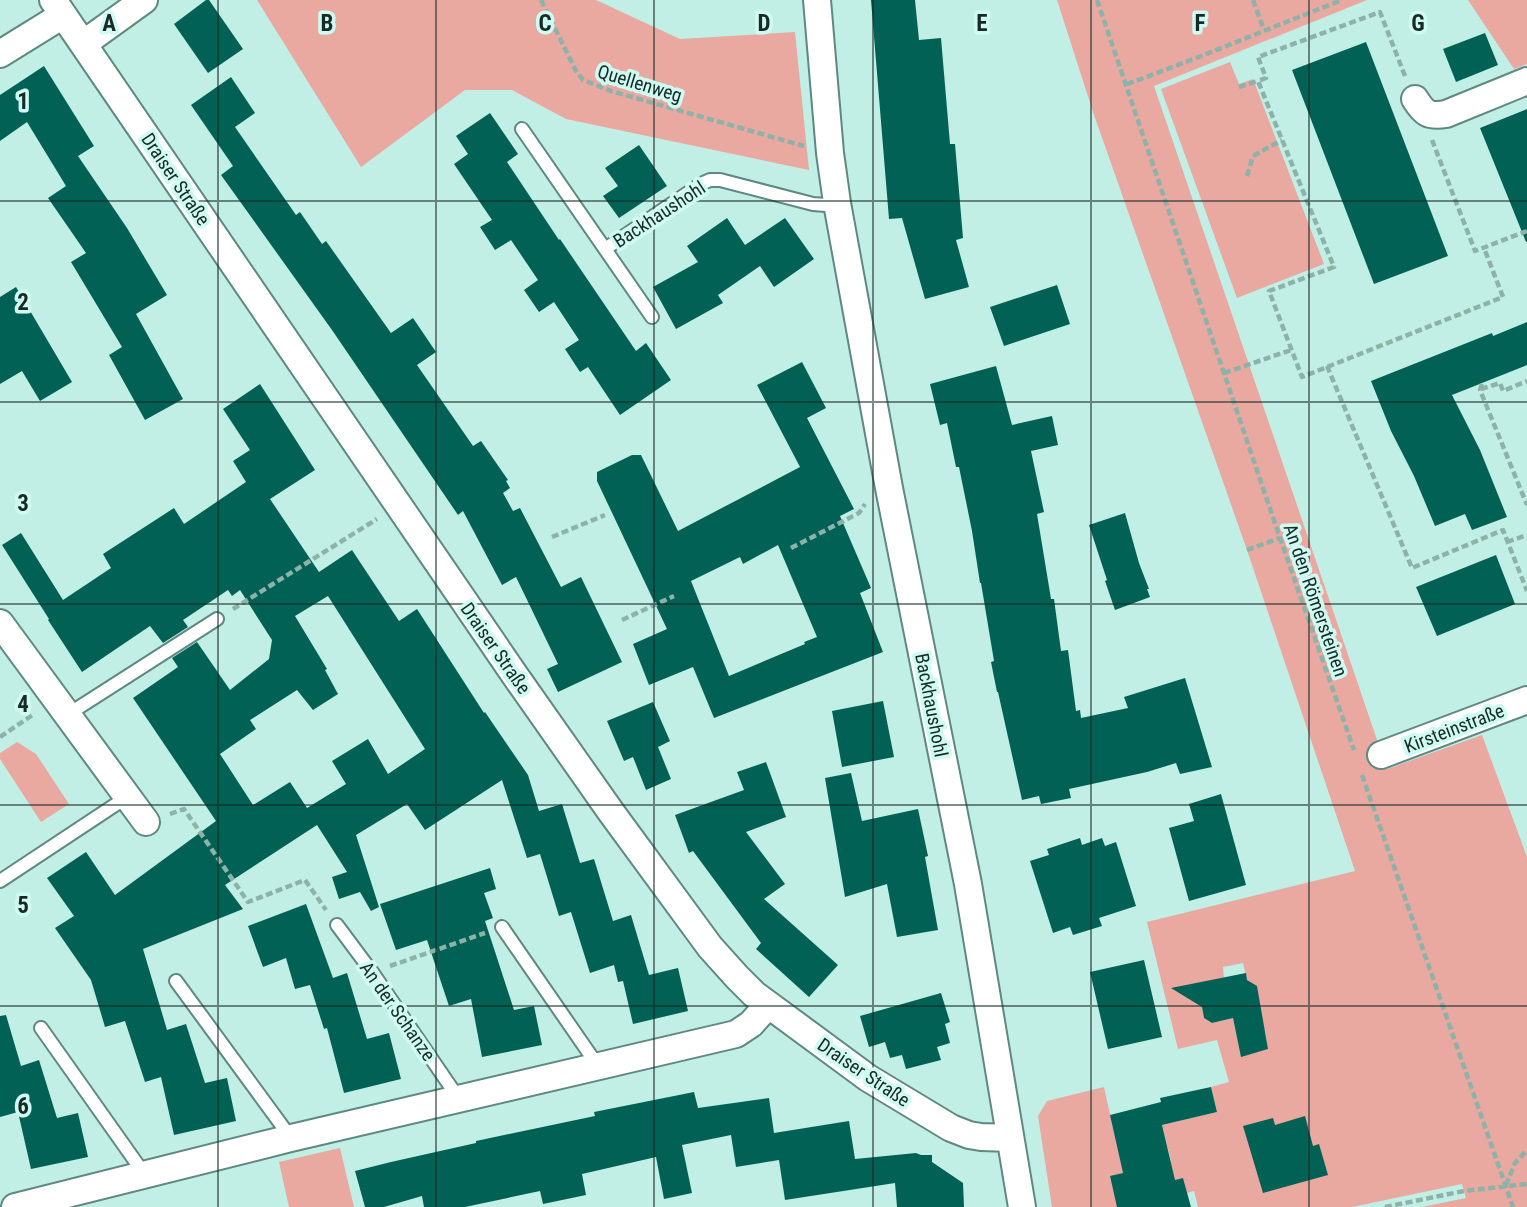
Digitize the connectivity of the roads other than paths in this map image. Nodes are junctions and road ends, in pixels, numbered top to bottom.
1 (144, 0) edge
2 (817, 0) edge
3 (58, 8) edge
4 (83, 44) junction
5 (0, 54) edge
6 (1527, 81) edge
7 (1422, 107) road end
8 (522, 129) dead end
9 (837, 203) junction
10 (605, 249) junction
11 (652, 317) dead end
12 (217, 619) road end
13 (0, 623) edge
14 (1527, 700) edge
15 (67, 715) junction
16 (1370, 760) road end
17 (127, 797) junction
18 (146, 822) road end
19 (0, 881) edge
20 (337, 925) road end
21 (502, 927) road end
22 (176, 981) dead end
23 (768, 1005) junction
24 (41, 1028) dead end
25 (599, 1066) junction
26 (459, 1099) junction
27 (291, 1138) junction
28 (1010, 1138) junction
29 (145, 1176) junction
30 (15, 1207) edge
31 (1022, 1207) edge

1 - 4 street
2 - 9 street, Backhaushohl
3 - 4 street, Draiser Straße
3 - 5 street
4 - 23 street, Draiser Straße
6 - 7 street
8 - 10 lane, Backhaushohl
9 - 10 lane, Backhaushohl
9 - 28 street, Backhaushohl
10 - 11 lane, Backhaushohl
12 - 15 lane
13 - 15 street
14 - 16 street, Kirsteinstraße
15 - 17 street
17 - 18 street
17 - 19 lane
20 - 26 lane, An der Schanze
21 - 25 lane
22 - 27 lane
23 - 25 street
23 - 28 street, Draiser Straße
24 - 29 lane
25 - 26 street
26 - 27 street
27 - 29 street
28 - 31 street, Backhaushohl
29 - 30 street

